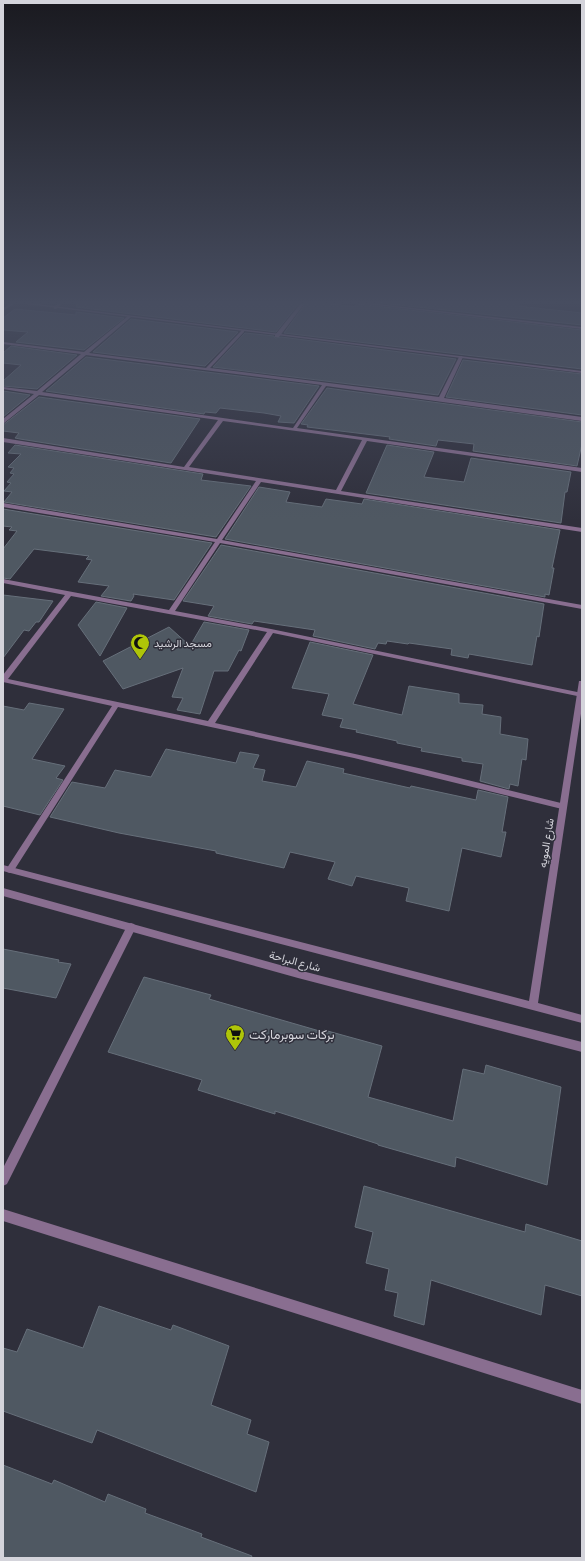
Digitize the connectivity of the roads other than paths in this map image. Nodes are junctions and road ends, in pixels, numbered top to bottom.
1 (59, 376) edge
2 (265, 376) edge
3 (452, 376) edge
4 (325, 384) junction
5 (3, 388) edge
6 (38, 393) junction
7 (441, 399) junction
8 (582, 419) edge
9 (221, 420) junction
10 (3, 422) edge
11 (295, 428) junction
12 (365, 439) junction
13 (3, 440) edge
14 (186, 468) junction
15 (582, 470) edge
16 (260, 479) junction
17 (338, 491) junction
18 (3, 505) edge
19 (582, 530) edge
20 (220, 541) junction
21 (3, 581) edge
22 (70, 593) junction
23 (582, 607) edge
24 (171, 612) junction
25 (271, 631) junction
26 (3, 680) edge
27 (582, 683) edge
28 (581, 695) edge
29 (116, 705) junction
30 (210, 724) junction
31 (562, 806) junction
32 (6, 869) edge
33 (3, 892) edge
34 (131, 927) junction
35 (532, 1006) junction
36 (582, 1019) edge
37 (582, 1046) edge
38 (3, 1180) edge
39 (3, 1215) edge
40 (582, 1397) edge

1 - 6 street
2 - 4 street
3 - 7 street
4 - 7 street
4 - 11 street
5 - 6 street
6 - 9 street
6 - 10 street
7 - 8 street
9 - 11 street
9 - 14 street
11 - 12 street
12 - 15 street
12 - 17 street
13 - 14 street
14 - 16 street
16 - 17 street
16 - 20 street
17 - 19 street
18 - 20 street
20 - 23 street
20 - 24 street
21 - 22 street
22 - 24 street
22 - 26 street
24 - 25 street
25 - 28 street
25 - 30 street
26 - 29 street
27 - 28 street, شارع المويه
28 - 31 street, شارع المويه
29 - 30 street
29 - 32 street
30 - 31 street
31 - 35 street, شارع المويه
32 - 35 street, شارع البراحة
33 - 34 street, شارع البراحة
34 - 37 street, شارع البراحة
34 - 38 street
35 - 36 street, شارع البراحة
39 - 40 street

